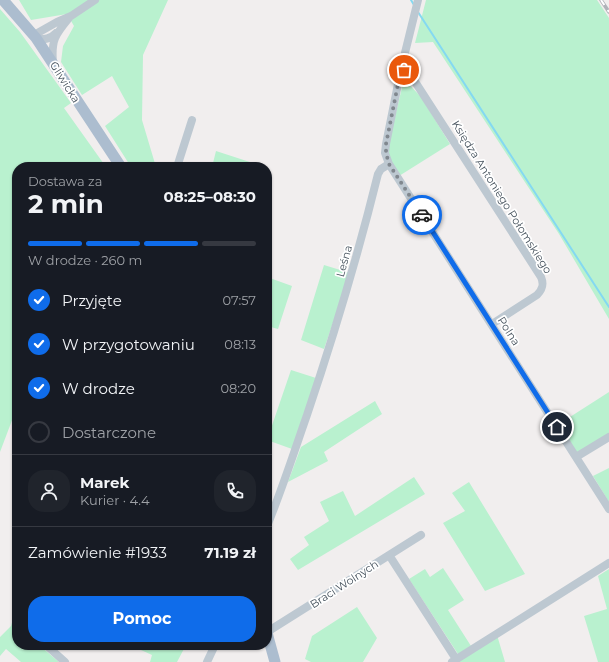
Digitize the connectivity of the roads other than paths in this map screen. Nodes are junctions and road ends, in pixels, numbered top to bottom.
1 (3, 0) edge
2 (95, 0) edge
3 (418, 0) edge
4 (71, 16) junction
5 (56, 33) junction
6 (35, 37) junction
7 (53, 63) junction
8 (401, 69) junction
9 (192, 120) dead end
10 (118, 162) edge
11 (179, 162) edge
12 (389, 164) junction
13 (492, 324) junction
14 (609, 437) edge
15 (576, 457) junction
16 (609, 509) edge
17 (272, 513) edge
18 (421, 535) dead end
19 (390, 555) junction
20 (609, 563) edge
21 (272, 630) edge
22 (52, 650) edge
23 (213, 650) edge
24 (272, 650) edge
25 (454, 661) edge
26 (65, 662) edge
27 (207, 662) edge
28 (275, 662) edge

1 - 6 main road, Gliwicka
2 - 4 street
3 - 8 street
4 - 5 street
4 - 6 street
5 - 6 street
5 - 7 street
6 - 7 main road, Gliwicka
7 - 10 main road, Gliwicka
8 - 12 street
8 - 13 street, Księdza Antoniego Połomskiego
9 - 11 street
12 - 13 street, Polna
12 - 17 street, Leśna
13 - 15 street, Polna
14 - 15 street
15 - 16 street, Polna
18 - 19 street, Braci Wolnych
19 - 21 street, Braci Wolnych
19 - 25 street
20 - 25 street
22 - 26 street
23 - 27 street
24 - 28 main road, Braci Wolnych

